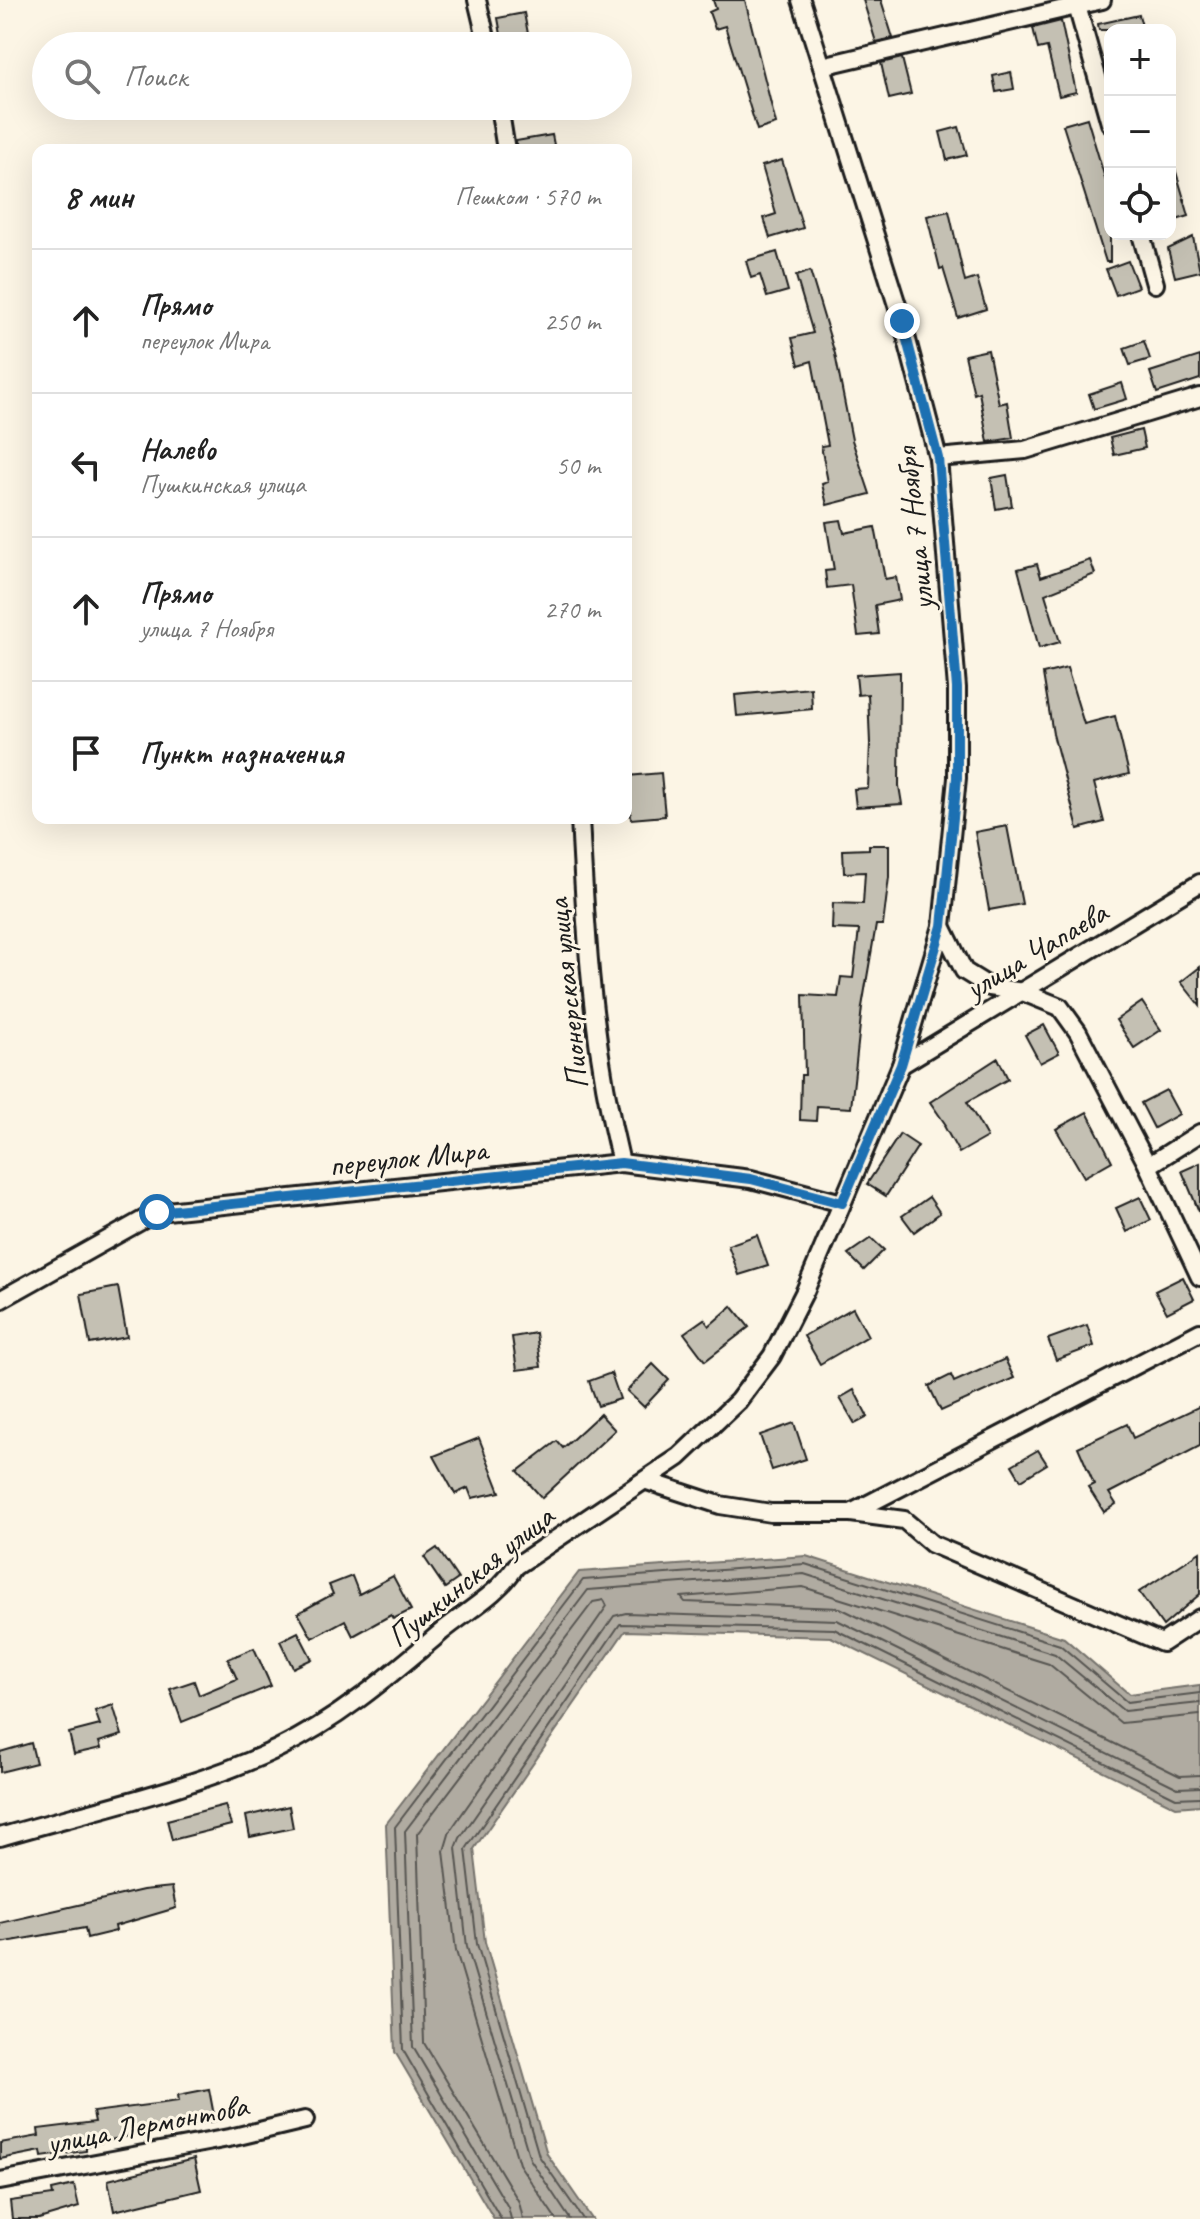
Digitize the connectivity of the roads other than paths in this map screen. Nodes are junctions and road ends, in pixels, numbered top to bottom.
1 (477, 0) edge
2 (801, 0) edge
3 (1102, 0) edge
4 (1077, 6) junction
5 (485, 32) edge
6 (822, 66) junction
7 (1104, 102) edge
8 (501, 120) edge
9 (505, 144) edge
10 (1143, 240) edge
11 (1155, 284) dead end
12 (1200, 397) edge
13 (938, 458) junction
14 (580, 824) edge
15 (1200, 883) edge
16 (942, 926) junction
17 (1023, 992) junction
18 (901, 1065) junction
19 (1200, 1133) edge
20 (621, 1163) junction
21 (1148, 1166) junction
22 (842, 1203) junction
23 (1200, 1277) edge
24 (0, 1300) edge
25 (1200, 1332) edge
26 (647, 1481) junction
27 (851, 1513) junction
28 (1200, 1618) edge
29 (0, 1837) edge
30 (305, 2120) dead end
31 (0, 2181) edge

1 - 5 street
2 - 6 street, улица 7 Ноября
3 - 4 street
4 - 6 street
4 - 7 street
6 - 13 street, улица 7 Ноября
8 - 9 street
10 - 11 street
12 - 13 street
13 - 16 street, улица 7 Ноября
14 - 20 street, Пионерская улица
15 - 17 street, улица Чапаева
16 - 17 street
16 - 18 street, улица 7 Ноября
17 - 18 street, улица Чапаева
17 - 21 street
18 - 22 street, Пушкинская улица
19 - 21 street
20 - 22 street, переулок Мира
20 - 24 street, переулок Мира
21 - 23 street
22 - 26 street, Пушкинская улица
25 - 27 street
26 - 27 street
26 - 29 street, Пушкинская улица
27 - 28 street
30 - 31 street, улица Лермонтова

